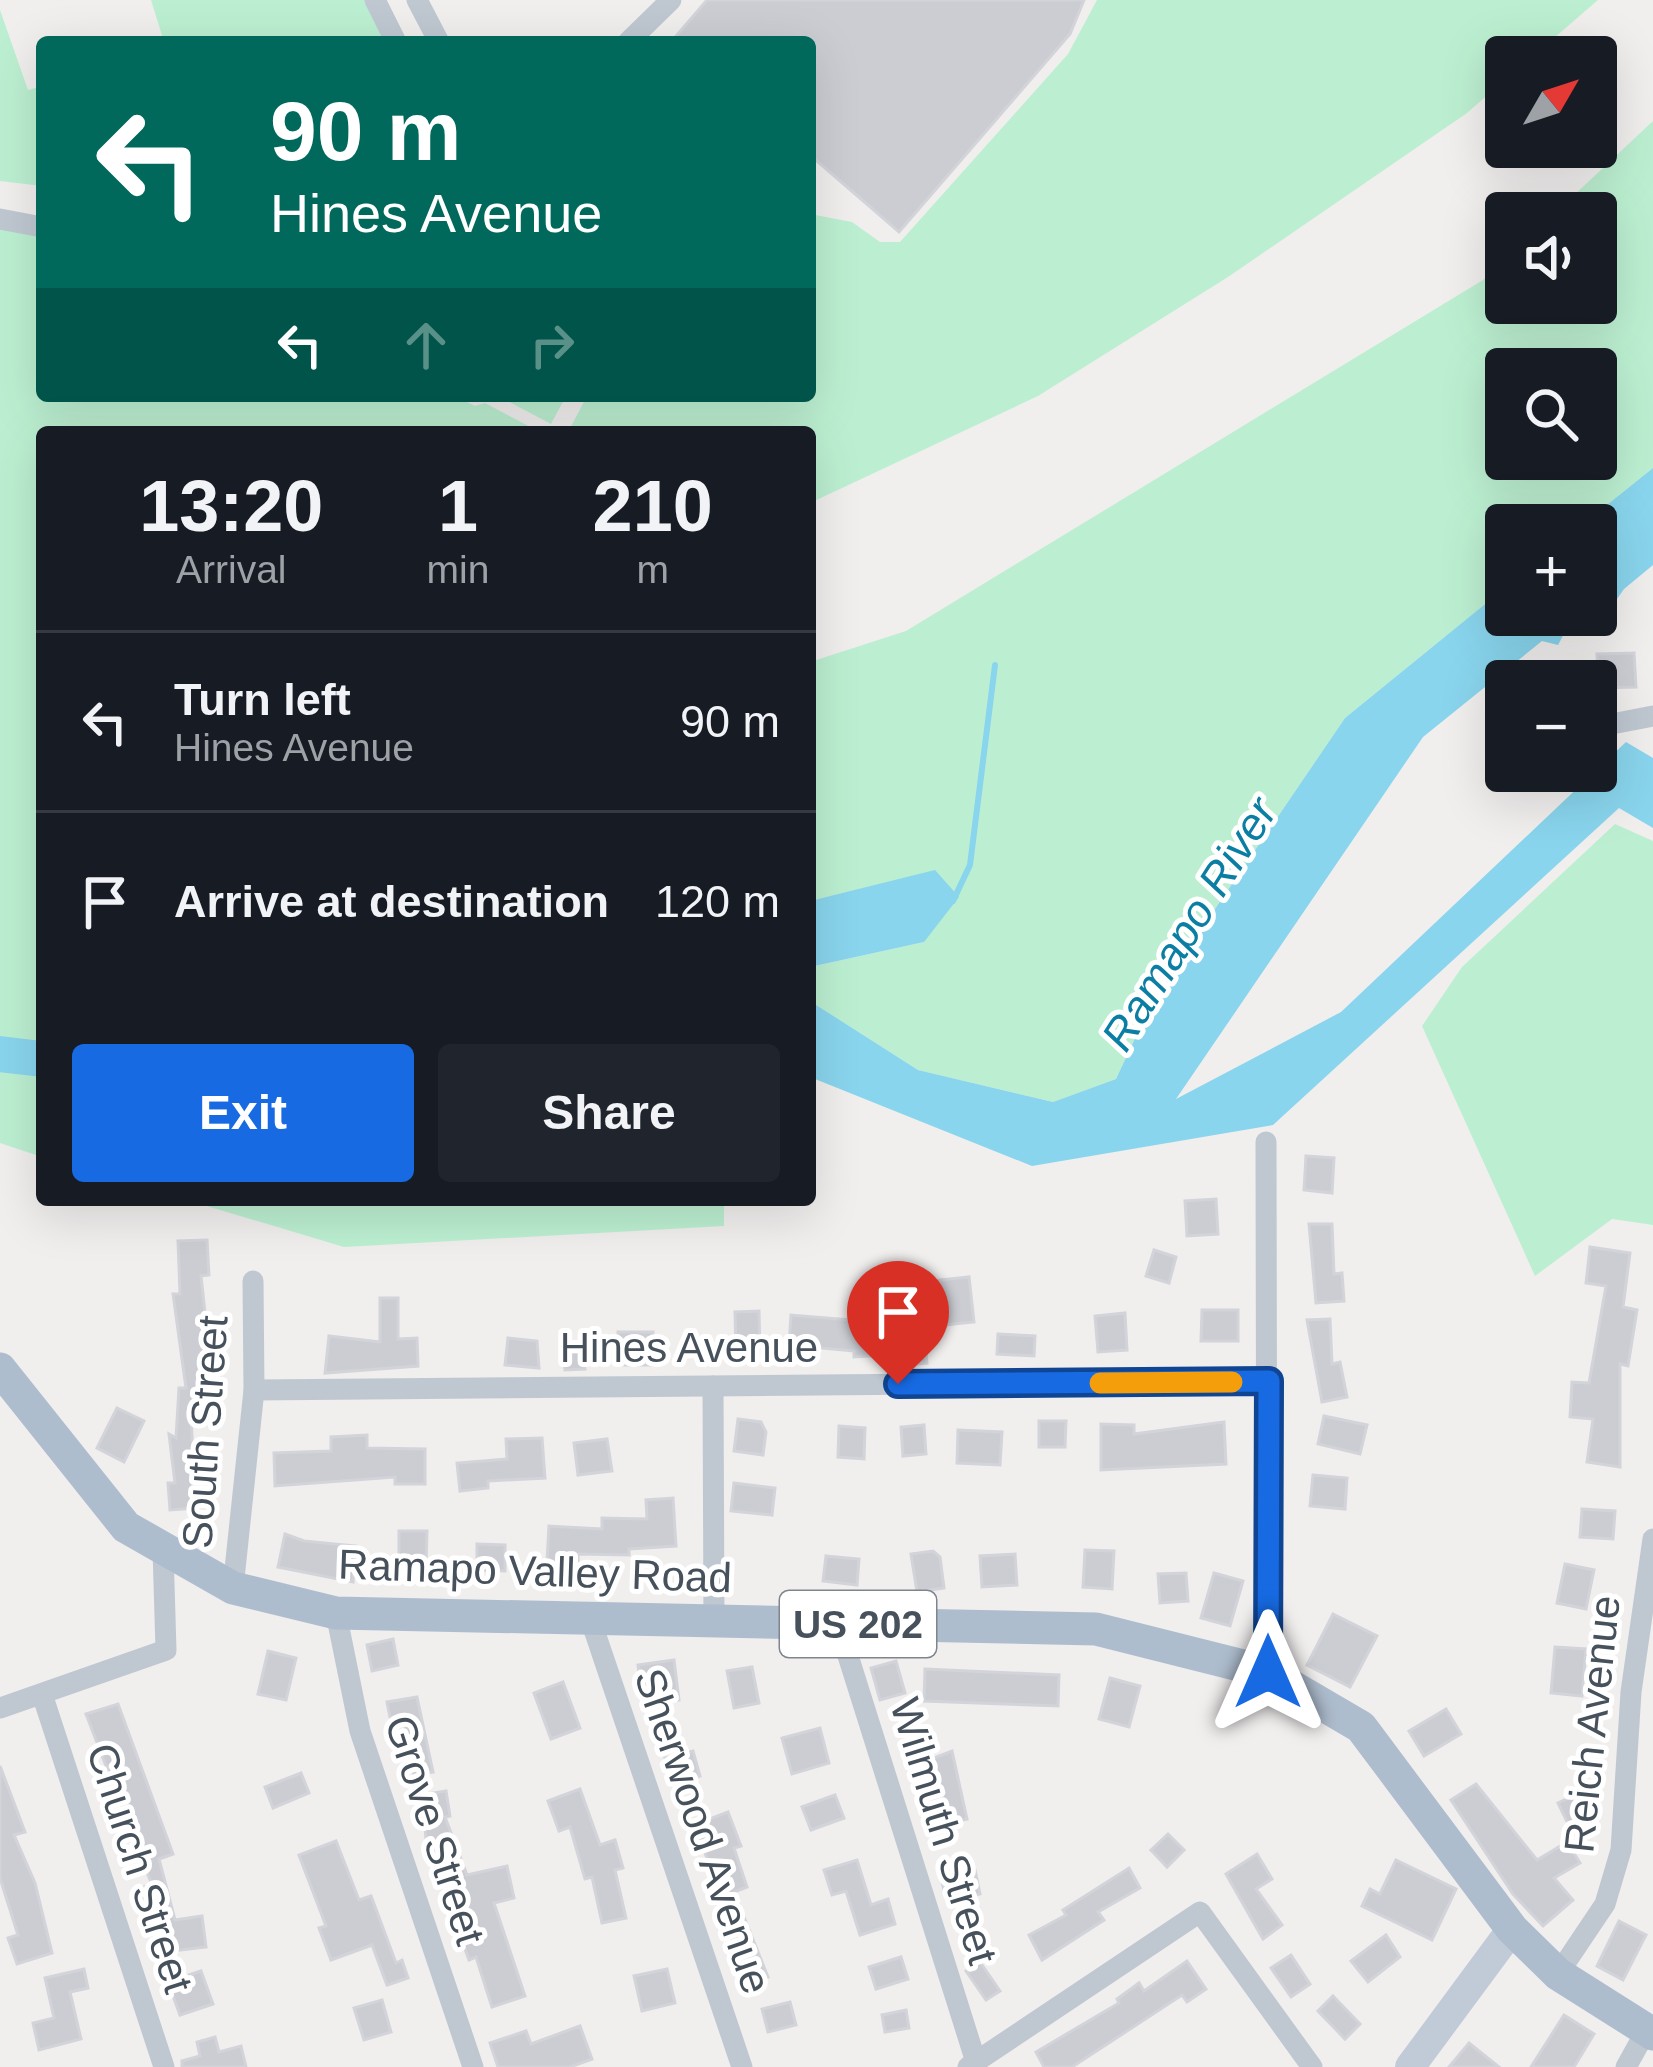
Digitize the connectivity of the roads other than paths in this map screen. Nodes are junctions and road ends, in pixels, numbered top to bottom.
1 (375, 0) edge
2 (417, 0) edge
3 (671, 0) edge
4 (393, 36) edge
5 (437, 36) edge
6 (634, 36) edge
7 (0, 219) edge
8 (36, 226) edge
9 (1653, 716) edge
10 (1617, 723) edge
11 (1266, 1142) dead end
12 (253, 1281) dead end
13 (0, 1370) edge
14 (1269, 1381) junction
15 (713, 1386) junction
16 (254, 1390) junction
17 (1653, 1539) edge
18 (163, 1550) junction
19 (233, 1588) junction
20 (336, 1613) junction
21 (591, 1621) junction
22 (714, 1622) junction
23 (838, 1624) junction
24 (1268, 1672) junction
25 (42, 1694) junction
26 (0, 1708) edge
27 (1512, 1929) junction
28 (1558, 1974) junction
29 (1650, 2032) edge
30 (972, 2064) edge
31 (164, 2067) edge
32 (473, 2067) edge
33 (742, 2067) edge
34 (1312, 2067) edge
35 (1410, 2067) edge
36 (1626, 2067) edge

1 - 4 street
2 - 5 street
3 - 6 street
7 - 8 street
9 - 10 street
11 - 14 street
12 - 16 street, South Street
13 - 18 main road, Ramapo Valley Road / US 202
14 - 15 street, Hines Avenue
14 - 24 street
15 - 16 street, Hines Avenue
15 - 22 street
16 - 19 street, South Street
17 - 28 street, Reich Avenue
18 - 19 main road, Ramapo Valley Road / US 202
18 - 25 street
19 - 20 main road, Ramapo Valley Road / US 202
20 - 21 main road, Ramapo Valley Road / US 202
20 - 32 street, Grove Street
21 - 22 main road, Ramapo Valley Road / US 202
21 - 33 street, Sherwood Avenue
22 - 23 main road, Ramapo Valley Road / US 202
23 - 24 main road, Ramapo Valley Road / US 202
23 - 30 street, Wilmuth Street
24 - 27 main road, Ramapo Valley Road / US 202
25 - 26 street
25 - 31 street, Church Street
27 - 28 main road, Ramapo Valley Road / US 202
27 - 35 main road
28 - 29 main road, Ramapo Valley Road / US 202
29 - 36 street
30 - 34 street

